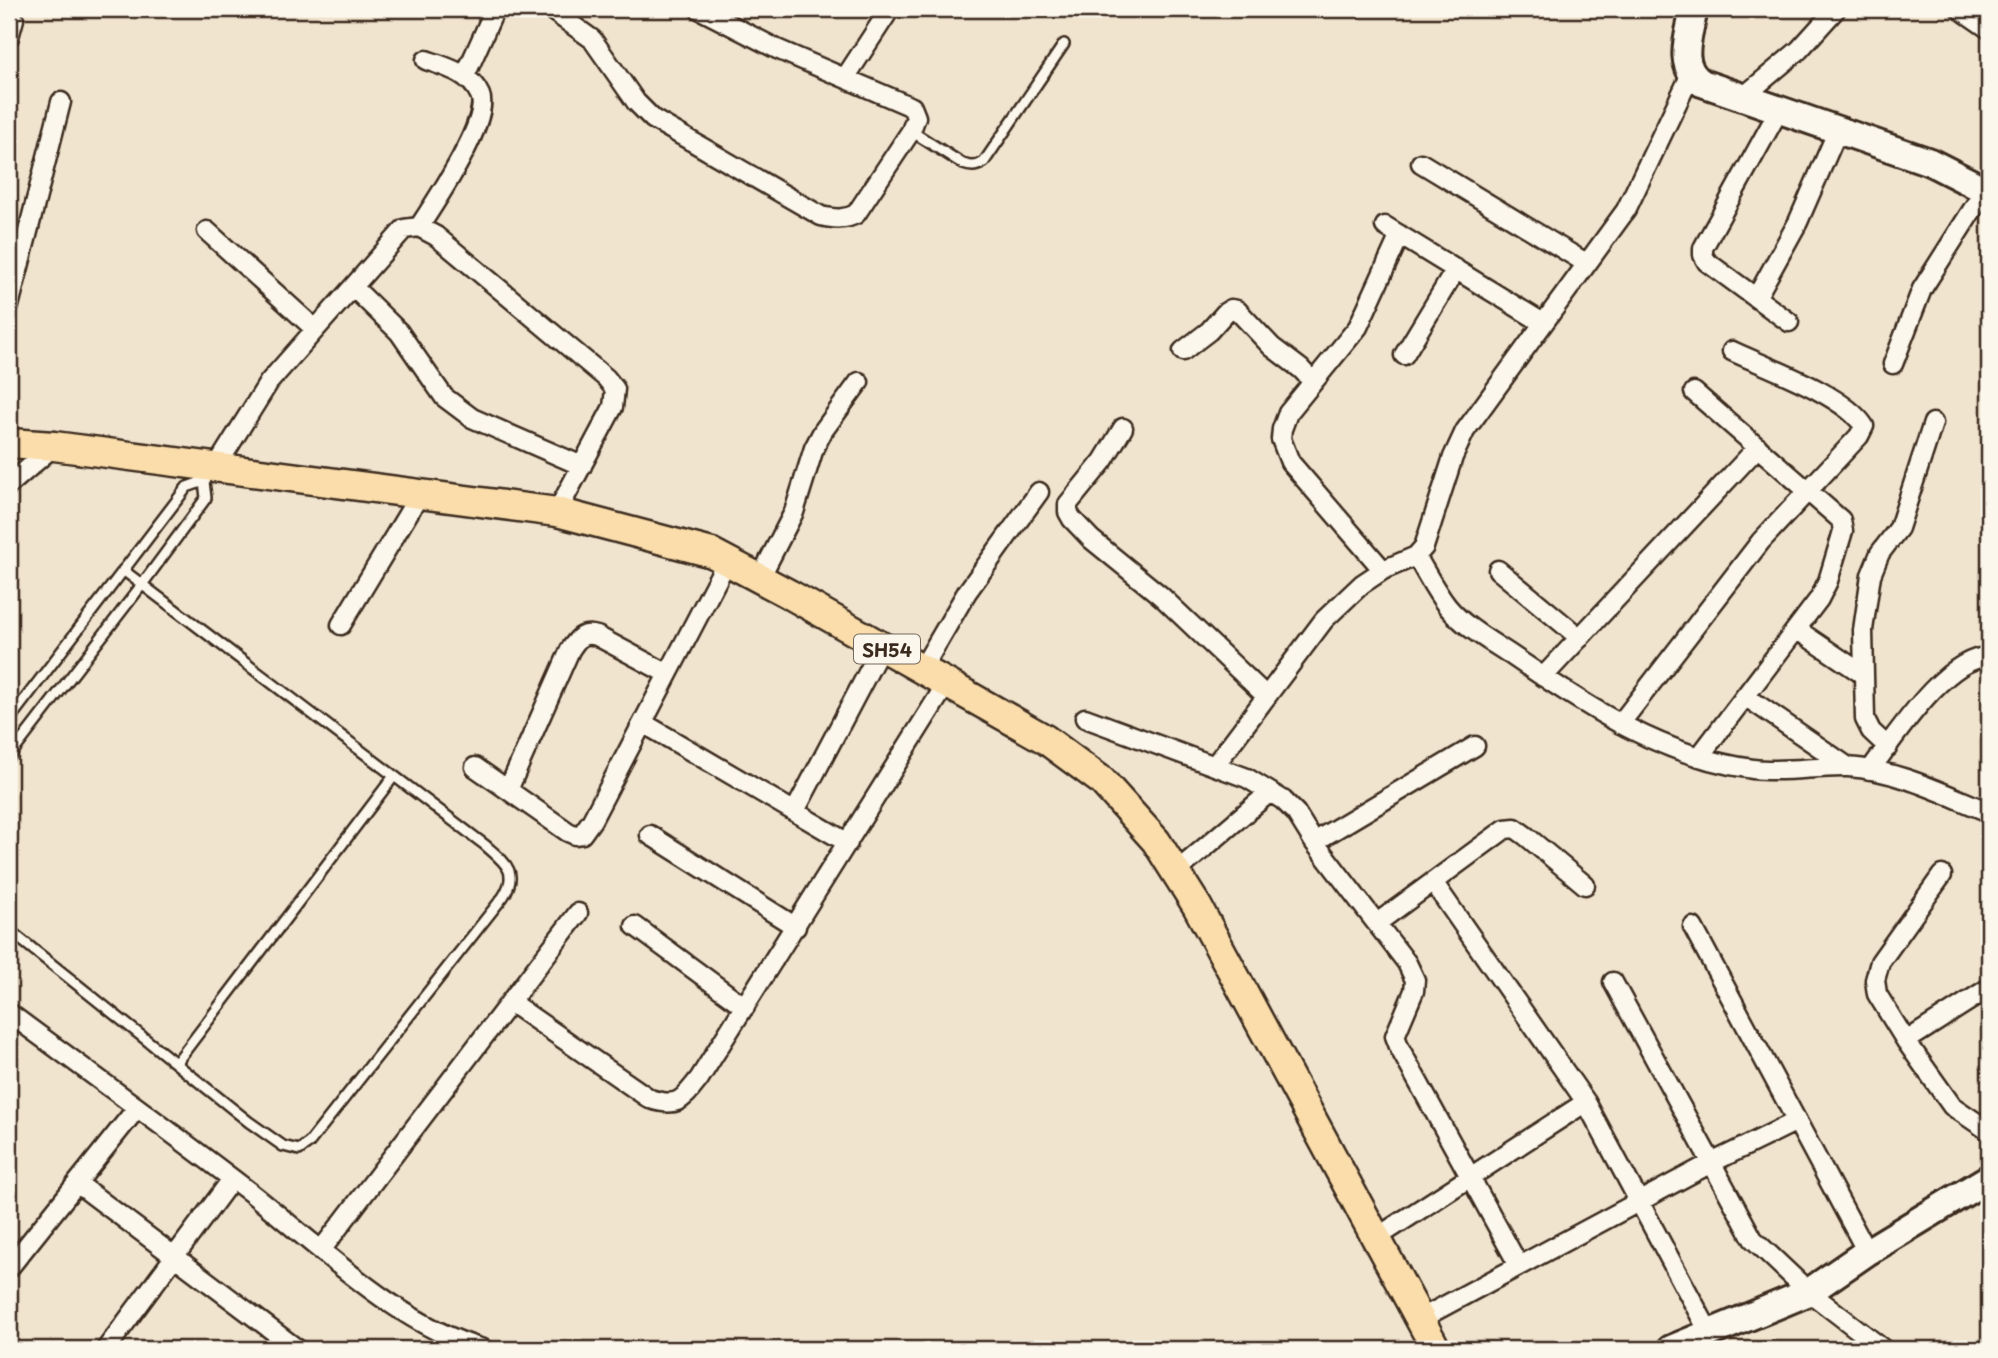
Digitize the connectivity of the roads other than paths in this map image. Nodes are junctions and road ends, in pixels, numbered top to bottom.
1 (495, 9) edge
2 (550, 9) edge
3 (699, 9) edge
4 (890, 9) edge
5 (1693, 9) edge
6 (1836, 9) edge
7 (1960, 9) edge
8 (14, 19) dead end
9 (1989, 29) edge
10 (9, 37) edge
11 (1065, 44) dead end
12 (426, 60) dead end
13 (465, 76) junction
14 (1690, 76) junction
15 (845, 78) junction
16 (1743, 97) junction
17 (61, 102) dead end
18 (1779, 110) junction
19 (1838, 130) junction
20 (911, 131) junction
21 (1421, 163) dead end
22 (1987, 191) edge
23 (419, 227) junction
24 (207, 231) dead end
25 (1586, 263) junction
26 (1456, 270) junction
27 (353, 287) junction
28 (1756, 298) junction
29 (9, 306) edge
30 (1789, 322) dead end
31 (1543, 323) junction
32 (315, 329) junction
33 (1184, 351) dead end
34 (1732, 351) dead end
35 (1404, 355) dead end
36 (1893, 365) dead end
37 (859, 382) dead end
38 (1313, 382) junction
39 (1694, 392) dead end
40 (1933, 423) dead end
41 (1123, 428) dead end
42 (9, 443) edge
43 (54, 446) junction
44 (1758, 447) junction
45 (582, 466) junction
46 (210, 474) junction
47 (9, 485) edge
48 (1809, 490) junction
49 (1039, 492) dead end
50 (420, 494) junction
51 (557, 512) junction
52 (1416, 556) junction
53 (727, 561) junction
54 (122, 570) junction
55 (1383, 570) junction
56 (1498, 570) dead end
57 (760, 578) junction
58 (141, 586) junction
59 (341, 625) dead end
60 (1796, 629) junction
61 (1580, 638) junction
62 (882, 646) junction
63 (1989, 657) edge
64 (922, 669) junction
65 (668, 674) junction
66 (1864, 675) junction
67 (1543, 677) junction
68 (947, 683) junction
69 (1266, 696) junction
70 (1745, 696) junction
71 (1085, 718) dead end
72 (9, 720) edge
73 (643, 723) junction
74 (1620, 724) junction
75 (1475, 746) dead end
76 (1888, 747) junction
77 (9, 757) edge
78 (1699, 757) junction
79 (1215, 765) junction
80 (475, 767) dead end
81 (1848, 767) junction
82 (1870, 770) junction
83 (394, 776) junction
84 (508, 790) junction
85 (1270, 792) junction
86 (794, 811) junction
87 (1989, 812) edge
88 (650, 835) dead end
89 (1314, 842) junction
90 (848, 843) junction
91 (1176, 872) junction
92 (1942, 874) dead end
93 (1433, 882) junction
94 (1585, 886) dead end
95 (578, 913) dead end
96 (1377, 923) junction
97 (635, 926) dead end
98 (796, 927) junction
99 (1693, 927) dead end
100 (9, 930) edge
101 (1613, 982) dead end
102 (1989, 988) edge
103 (510, 1002) junction
104 (745, 1007) junction
105 (9, 1013) edge
106 (1906, 1041) junction
107 (176, 1063) junction
108 (1586, 1102) junction
109 (137, 1108) junction
110 (1797, 1121) junction
111 (1989, 1131) edge
112 (1711, 1163) junction
113 (1471, 1177) junction
114 (1989, 1178) edge
115 (232, 1179) junction
116 (77, 1183) junction
117 (1639, 1202) junction
118 (1376, 1238) junction
119 (321, 1249) junction
120 (1867, 1252) junction
121 (176, 1258) junction
122 (1519, 1266) junction
123 (9, 1268) edge
124 (1809, 1292) junction
125 (1420, 1319) junction
126 (1710, 1334) junction
127 (106, 1349) edge
128 (297, 1349) edge
129 (483, 1349) edge
130 (1436, 1349) edge
131 (1671, 1349) edge
132 (1883, 1349) edge

1 - 13 street
2 - 20 street
3 - 15 street
4 - 15 street
5 - 14 street
6 - 16 street
7 - 9 street
8 - 10 street
11 - 20 lane
12 - 13 street
13 - 23 street
14 - 16 street
14 - 25 street
15 - 20 street
16 - 18 street
17 - 29 street
18 - 19 street
18 - 28 street
19 - 22 street
19 - 28 street
21 - 25 street
22 - 36 street
23 - 27 street
23 - 45 street
24 - 32 street
25 - 31 street
26 - 31 street
26 - 35 street
26 - 38 street
27 - 32 street
27 - 45 street
28 - 30 street
31 - 52 street
32 - 46 street
33 - 38 street
34 - 48 street
37 - 57 street
38 - 55 street
39 - 44 street
40 - 66 street
41 - 69 street
42 - 43 main road, SH54
43 - 46 main road, SH54
43 - 47 street
44 - 48 street
44 - 61 street
45 - 51 street
46 - 50 main road, SH54
46 - 54 lane
46 - 58 lane
48 - 60 street
48 - 74 street
49 - 64 street
50 - 51 main road, SH54
50 - 59 street
51 - 53 main road, SH54
52 - 55 street
52 - 67 street
53 - 57 main road, SH54
53 - 65 street
54 - 58 lane
54 - 72 lane
55 - 69 street
56 - 61 street
57 - 62 main road, SH54
58 - 77 lane
58 - 83 lane
60 - 66 street
60 - 70 street
61 - 67 street
62 - 64 main road, SH54
62 - 86 street
63 - 76 street
64 - 68 main road, SH54
65 - 73 street
65 - 84 street
66 - 76 street
67 - 74 street
68 - 90 street
68 - 91 main road, SH54
69 - 79 street
70 - 78 street
70 - 81 street
71 - 79 street
73 - 84 street
73 - 86 street
74 - 78 street
75 - 89 street
76 - 82 street
78 - 81 street
79 - 85 street
80 - 84 street
81 - 82 street
82 - 87 street
83 - 107 lane
83 - 107 lane
85 - 89 street
85 - 91 street
86 - 90 street
88 - 98 street
89 - 96 street
90 - 98 street
91 - 118 main road, SH54
92 - 106 street
93 - 94 street
93 - 96 street
93 - 108 street
95 - 103 street
96 - 113 street
97 - 104 street
98 - 104 street
99 - 110 street
100 - 107 lane
101 - 112 street
102 - 106 street
103 - 104 street
103 - 119 street
105 - 109 street
106 - 111 street
108 - 113 street
108 - 117 street
109 - 115 street
109 - 116 street
110 - 112 street
110 - 120 street
112 - 117 street
112 - 124 street
113 - 118 street
113 - 122 street
114 - 120 street
115 - 119 street
115 - 121 street
116 - 121 street
116 - 123 street
117 - 122 street
117 - 126 street
118 - 125 main road, SH54
119 - 129 street
120 - 124 street
121 - 127 street
121 - 128 street
122 - 125 street
124 - 126 street
124 - 132 street
125 - 130 main road, SH54
126 - 131 street

